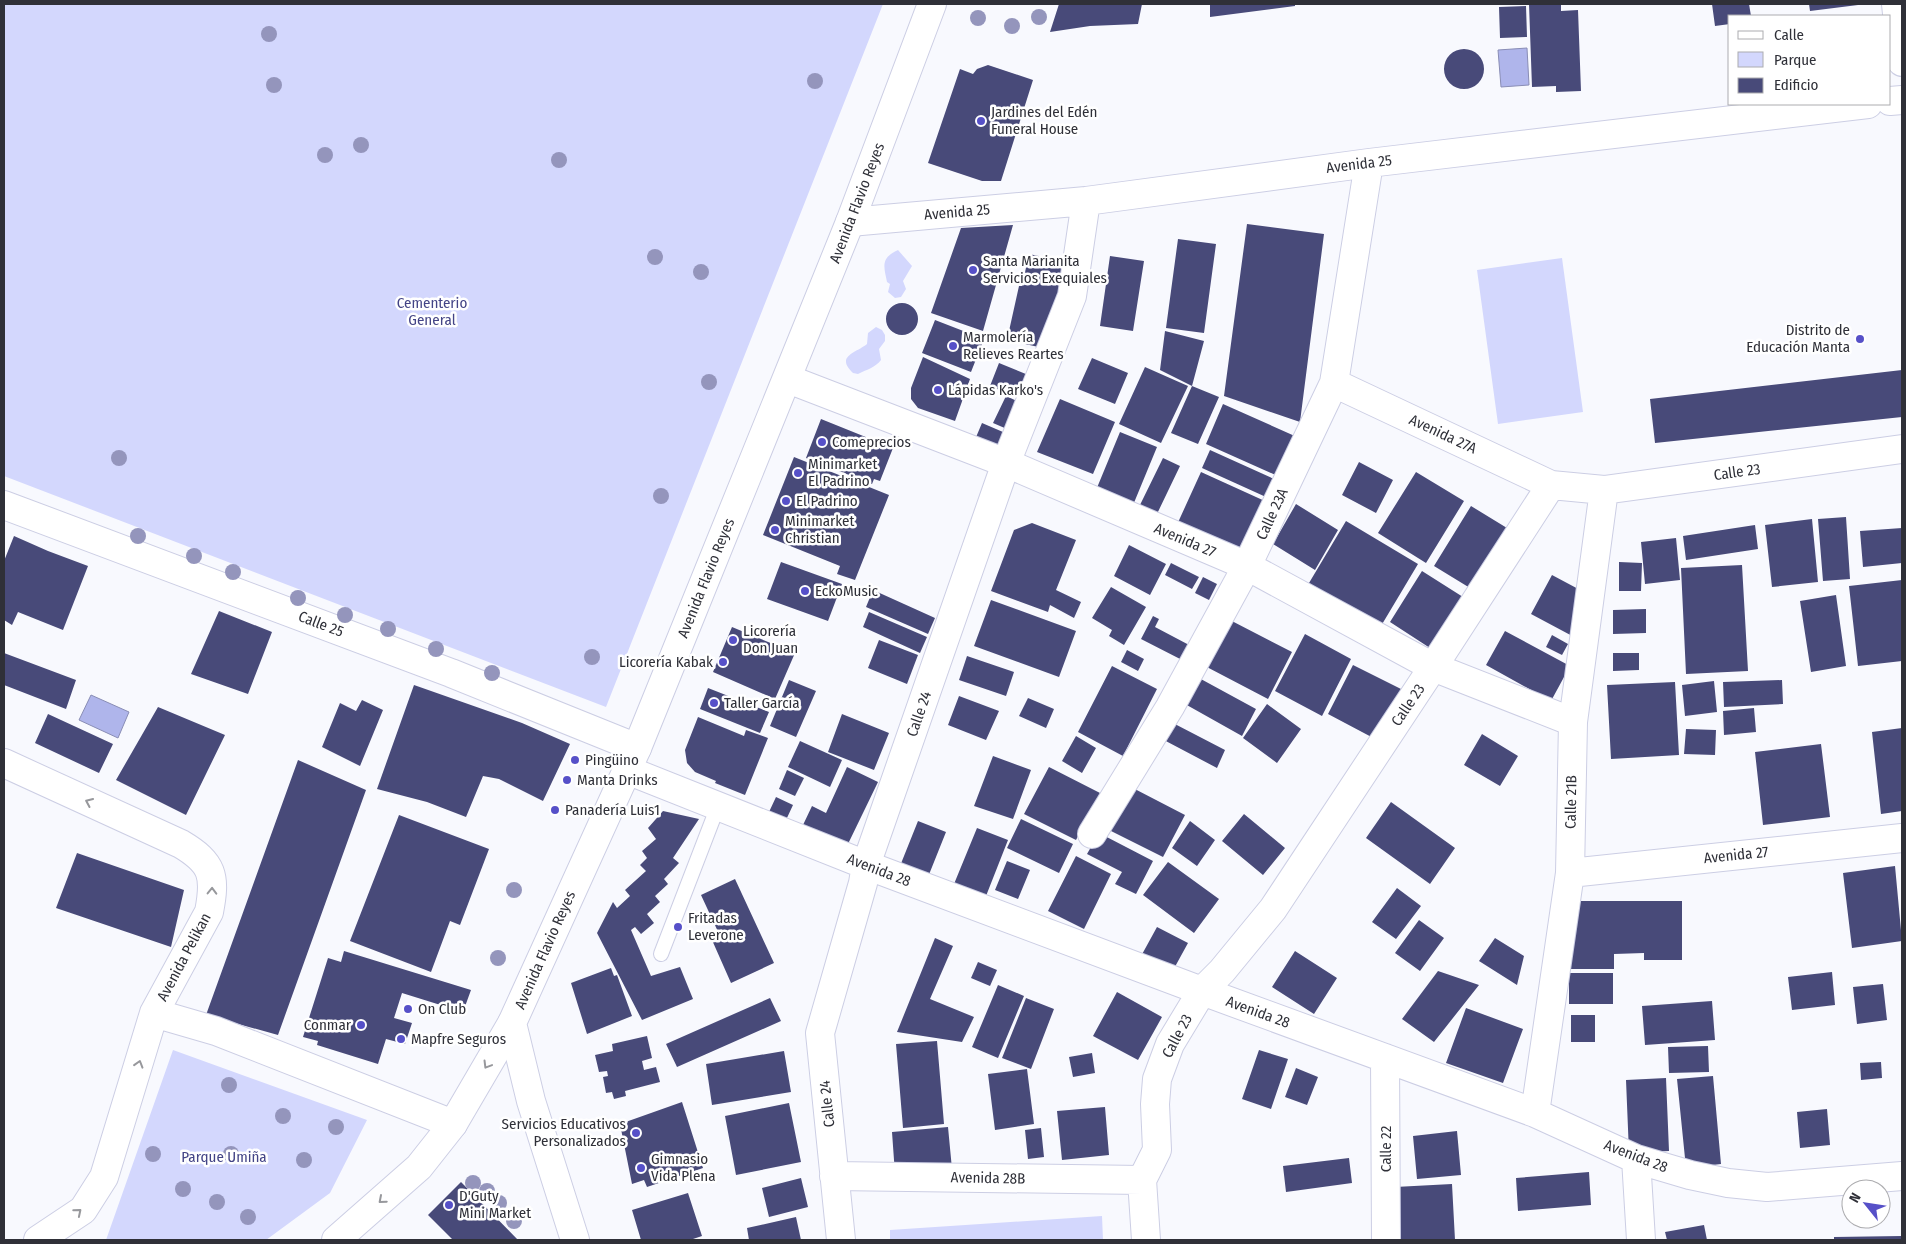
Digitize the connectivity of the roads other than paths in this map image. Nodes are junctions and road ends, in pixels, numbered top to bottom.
1 (932, 4) edge
2 (1896, 4) edge
3 (1902, 62) edge
4 (1860, 105) edge
5 (1368, 163) junction
6 (1086, 200) junction
7 (850, 222) junction
8 (788, 379) junction
9 (1334, 383) junction
10 (1902, 449) edge
11 (1006, 463) junction
12 (1551, 485) junction
13 (1604, 490) junction
14 (4, 505) edge
15 (1247, 566) junction
16 (1433, 668) junction
17 (1573, 722) junction
18 (632, 759) junction
19 (4, 763) edge
20 (718, 806) junction
21 (1092, 834) dead end
22 (1902, 838) edge
23 (866, 865) junction
24 (1570, 873) junction
25 (661, 954) dead end
26 (1202, 992) junction
27 (154, 1013) junction
28 (512, 1024) junction
29 (1385, 1058) junction
30 (1535, 1113) junction
31 (452, 1124) junction
32 (1636, 1159) junction
33 (834, 1176) junction
34 (1902, 1176) edge
35 (1142, 1180) junction
36 (38, 1240) edge
37 (336, 1240) edge
38 (575, 1240) edge
39 (841, 1240) edge
40 (1146, 1240) edge
41 (1386, 1240) edge
42 (1641, 1240) edge

1 - 7 street, Avenida Flavio Reyes
2 - 3 street
4 - 5 street, Avenida 25
5 - 6 street, Avenida 25
5 - 9 street, Calle 23A
6 - 7 street, Avenida 25
6 - 11 street, Calle 24
7 - 8 street, Avenida Flavio Reyes
8 - 11 street, Avenida 27
8 - 18 street, Avenida Flavio Reyes
9 - 12 street, Avenida 27A
9 - 15 street, Calle 23A
10 - 13 street, Calle 23
11 - 15 street, Avenida 27
11 - 23 street, Calle 24
12 - 13 street, Calle 23
12 - 16 street, Calle 23
13 - 17 street, Calle 21B
14 - 18 street, Calle 25
15 - 16 street, Avenida 27
15 - 21 street, Calle 23A
16 - 17 street, Avenida 27
16 - 26 street, Calle 23
17 - 24 street, Calle 21B
18 - 20 street, Avenida 28
18 - 28 street, Avenida Flavio Reyes
27 -> 19 street, Avenida Pelikan
20 - 23 street, Avenida 28
20 - 25 lane
22 - 24 street, Avenida 27
23 - 26 street, Avenida 28
23 - 33 street, Calle 24
24 - 30 street, Calle 21B
26 - 29 street, Avenida 28
26 - 35 street, Calle 23
27 - 31 street
36 -> 27 street, Avenida Pelikan
28 -> 31 street, Avenida Flavio Reyes
28 - 38 street
29 - 30 street, Avenida 28
29 - 41 street, Calle 22
30 - 32 street, Avenida 28
31 -> 37 street, Avenida Flavio Reyes
32 - 34 street, Avenida 28
32 - 42 street
33 - 35 street, Avenida 28B
33 - 39 street, Calle 24
35 - 40 street

